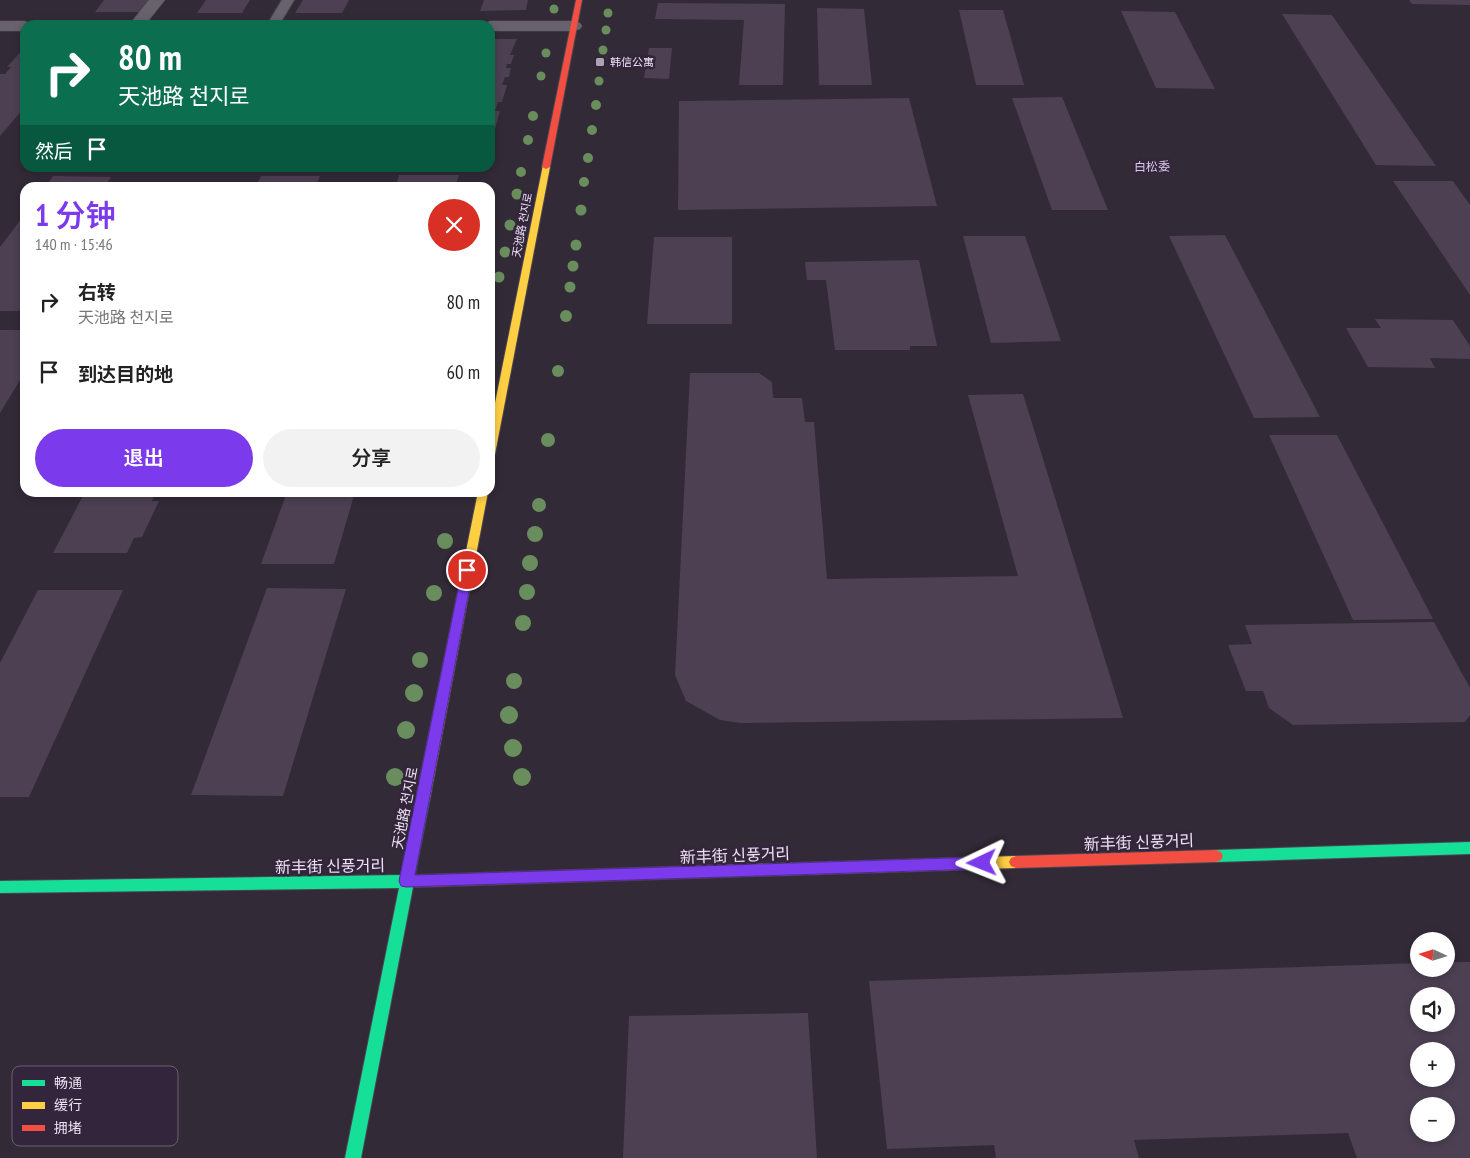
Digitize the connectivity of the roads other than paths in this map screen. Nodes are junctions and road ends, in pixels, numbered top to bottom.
1 (157, 0) edge
2 (288, 0) edge
3 (579, 0) edge
4 (142, 20) edge
5 (276, 20) edge
6 (0, 26) edge
7 (20, 26) edge
8 (495, 26) edge
9 (574, 26) junction
10 (495, 429) edge
11 (481, 497) edge
12 (1470, 848) edge
13 (406, 881) junction
14 (0, 887) edge
15 (353, 1158) edge

1 - 4 street
2 - 5 lane
3 - 9 street, 天池路 천지로
6 - 7 street
8 - 9 street
9 - 10 street, 天池路 천지로
11 - 13 street, 天池路 천지로
12 - 13 street, 新丰街 신풍거리
13 - 14 street, 新丰街 신풍거리
13 - 15 street, 天池路 천지로

